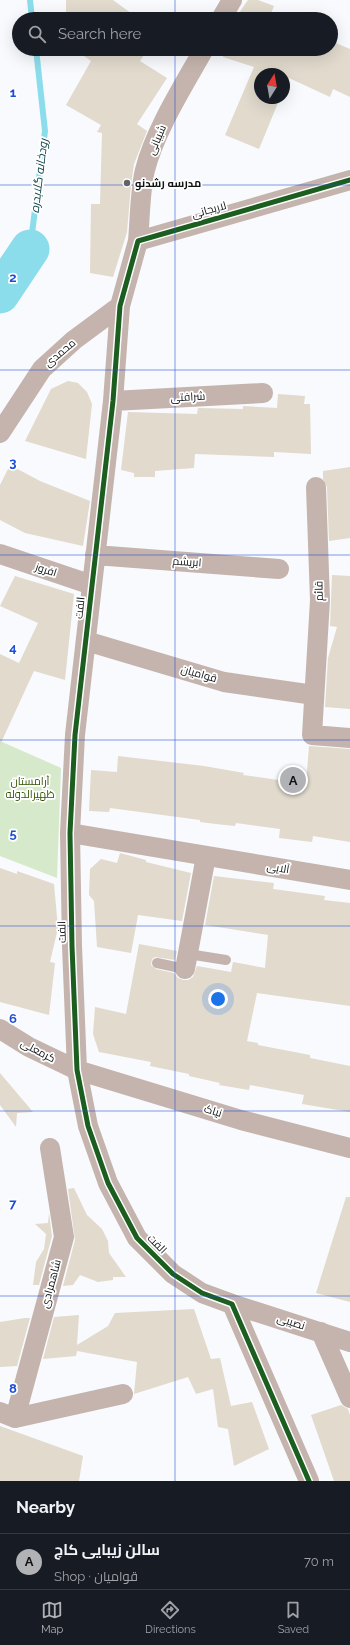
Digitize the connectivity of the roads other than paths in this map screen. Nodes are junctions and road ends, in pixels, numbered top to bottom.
1 (232, 0) edge
2 (225, 12) edge
3 (200, 56) edge
4 (350, 180) edge
5 (138, 240) junction
6 (120, 306) junction
7 (263, 393) dead end
8 (113, 401) junction
9 (0, 433) edge
10 (316, 486) dead end
11 (0, 554) edge
12 (95, 555) junction
13 (279, 569) dead end
14 (92, 585) junction
15 (86, 641) junction
16 (314, 695) junction
17 (350, 738) edge
18 (70, 833) junction
19 (206, 856) junction
20 (350, 880) edge
21 (226, 960) dead end
22 (187, 962) junction
23 (157, 963) dead end
24 (0, 1029) edge
25 (77, 1070) junction
26 (50, 1148) dead end
27 (350, 1148) edge
28 (232, 1304) junction
29 (321, 1332) junction
30 (350, 1342) edge
31 (123, 1394) dead end
32 (350, 1398) edge
33 (7, 1415) edge
34 (309, 1481) edge

1 - 2 street
3 - 5 street, شیبانی
4 - 5 street, لاریجانی
5 - 6 street
6 - 8 street, الفت
6 - 9 street, محمدی
7 - 8 street, شرافتی
8 - 12 street, الفت
10 - 16 street, قائم
11 - 14 street, افروز
12 - 13 street, ابریشم
12 - 14 street, الفت
14 - 15 street, الفت
15 - 16 street, قوامیان
15 - 18 street, الفت
16 - 17 street, قائم
18 - 19 street, آلایی
18 - 25 street, الفت
19 - 20 street, آلایی
19 - 22 street
21 - 22 lane
22 - 23 lane
24 - 25 street, کرمعلی
25 - 27 street, نیاک
25 - 28 street, الفت
26 - 33 street, شاهمرادی
28 - 29 street, نصیبی
28 - 34 street
29 - 30 street, نصیبی
29 - 32 street
31 - 33 street, شاهمرادی

